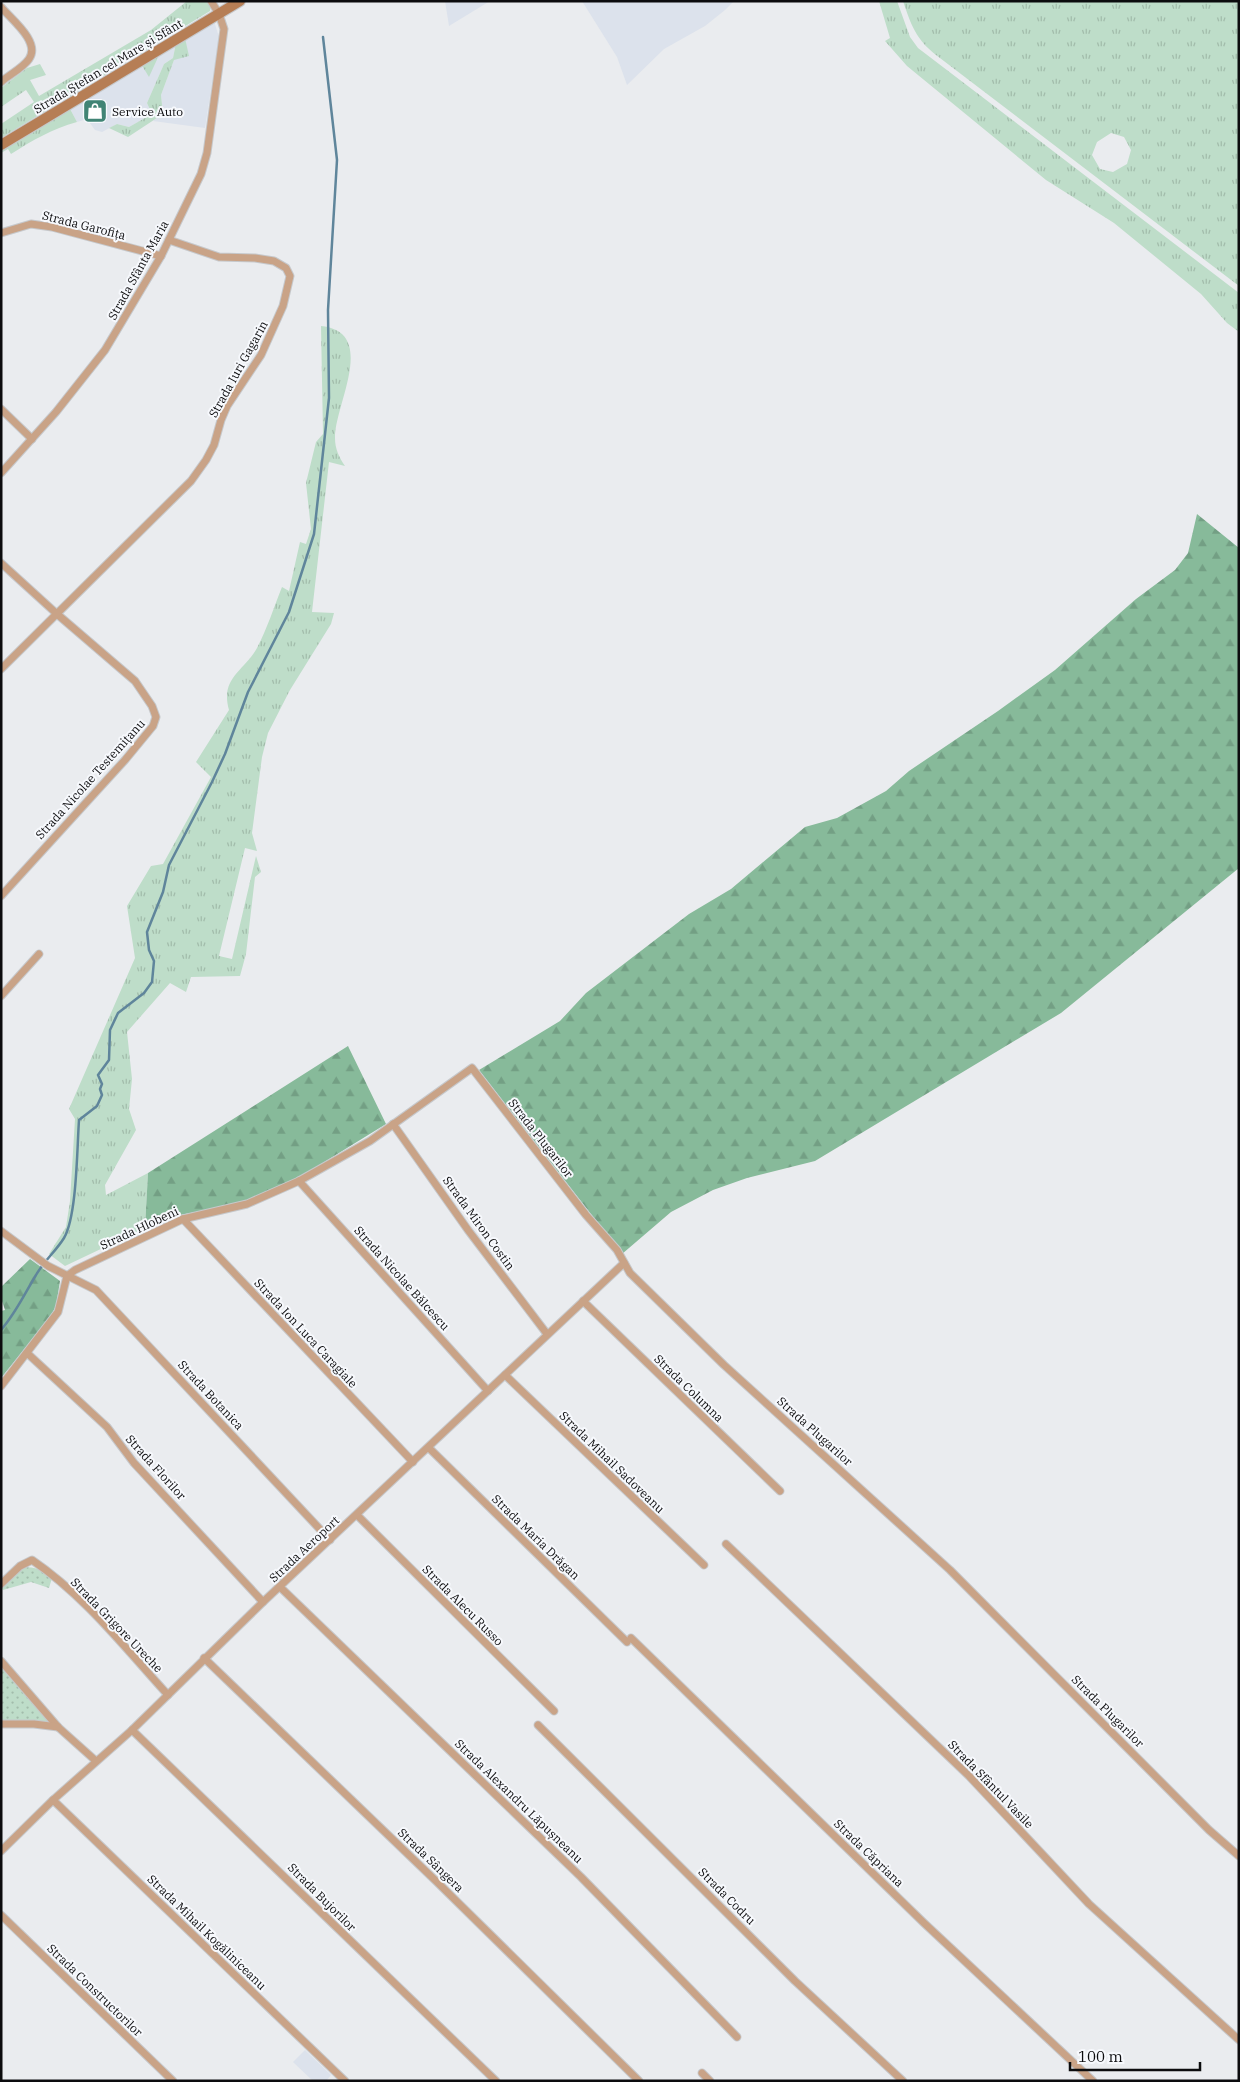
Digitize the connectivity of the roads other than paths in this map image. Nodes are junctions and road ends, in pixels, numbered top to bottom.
1 (211, 1) edge
2 (240, 1) edge
3 (1, 7) edge
4 (223, 11) junction
5 (1, 82) edge
6 (1, 144) edge
7 (1, 233) edge
8 (169, 240) junction
9 (162, 256) junction
10 (1, 409) edge
11 (32, 440) junction
12 (1, 473) edge
13 (1, 563) edge
14 (57, 614) junction
15 (1, 669) edge
16 (1, 896) edge
17 (39, 954) dead end
18 (1, 996) edge
19 (393, 1124) junction
20 (299, 1181) junction
21 (183, 1219) junction
22 (1, 1231) edge
23 (624, 1264) junction
24 (67, 1276) junction
25 (583, 1301) junction
26 (548, 1334) junction
27 (27, 1353) junction
28 (505, 1375) junction
29 (1, 1386) edge
30 (488, 1391) junction
31 (429, 1448) junction
32 (413, 1462) junction
33 (780, 1491) dead end
34 (356, 1515) junction
35 (330, 1540) junction
36 (726, 1544) dead end
37 (704, 1565) dead end
38 (1, 1584) edge
39 (280, 1587) junction
40 (263, 1602) junction
41 (629, 1640) joint
42 (204, 1658) junction
43 (1, 1661) edge
44 (168, 1694) junction
45 (554, 1711) dead end
46 (1, 1724) edge
47 (538, 1725) dead end
48 (58, 1727) junction
49 (132, 1730) junction
50 (96, 1762) junction
51 (53, 1800) junction
52 (1, 1851) edge
53 (1239, 1856) edge
54 (1, 1915) edge
55 (736, 2037) dead end
56 (1239, 2040) edge
57 (702, 2073) dead end
58 (173, 2081) edge
59 (345, 2081) edge
60 (496, 2081) edge
61 (639, 2081) edge
62 (710, 2081) edge
63 (903, 2081) edge
64 (1093, 2081) edge

1 - 4 street
2 - 4 main road, Strada Ștefan cel Mare și Sfânt
3 - 5 street
4 - 6 main road, Strada Ștefan cel Mare și Sfânt
4 - 8 street, Strada Sfânta Maria
7 - 9 street, Strada Garofița
8 - 9 street, Strada Sfânta Maria
8 - 14 street, Strada Iuri Gagarin
9 - 11 street, Strada Sfânta Maria
10 - 11 street
11 - 12 street, Strada Sfânta Maria
13 - 14 street
14 - 15 street, Strada Iuri Gagarin
14 - 16 street, Strada Nicolae Testemițanu
17 - 18 street
19 - 20 street, Strada Hlobeni
19 - 23 street, Strada Plugarilor
19 - 26 street, Strada Miron Costin
20 - 21 street, Strada Hlobeni
20 - 30 street, Strada Nicolae Bălcescu
21 - 24 street, Strada Hlobeni
21 - 32 street, Strada Ion Luca Caragiale
22 - 24 street, Strada Botanica
23 - 25 street, Strada Aeroport
23 - 53 street, Strada Plugarilor
24 - 27 street
24 - 35 street, Strada Botanica
25 - 26 street, Strada Aeroport
25 - 33 street, Strada Columna
26 - 28 street, Strada Aeroport
27 - 29 street
27 - 40 street, Strada Florilor
28 - 30 street, Strada Aeroport
28 - 37 street, Strada Mihail Sadoveanu
30 - 31 street, Strada Aeroport
31 - 32 street, Strada Aeroport
31 - 41 street, Strada Maria Drăgan
32 - 34 street, Strada Aeroport
34 - 35 street, Strada Aeroport
34 - 45 street, Strada Alecu Russo
35 - 39 street, Strada Aeroport
36 - 56 street, Strada Sfântul Vasile
38 - 44 street, Strada Grigore Ureche
39 - 40 street, Strada Aeroport
39 - 55 street, Strada Alexandru Lăpușneanu
40 - 42 street, Strada Aeroport
41 - 64 street, Strada Căpriana
42 - 44 street, Strada Aeroport
42 - 61 street, Strada Sângera
43 - 48 street
44 - 49 street, Strada Aeroport
46 - 48 street
47 - 63 street, Strada Codru
48 - 50 street
49 - 50 street, Strada Aeroport
49 - 60 street, Strada Bujorilor
50 - 51 street, Strada Aeroport
51 - 52 street, Strada Aeroport
51 - 59 street, Strada Mihail Kogăliniceanu
54 - 58 street, Strada Constructorilor
57 - 62 street

